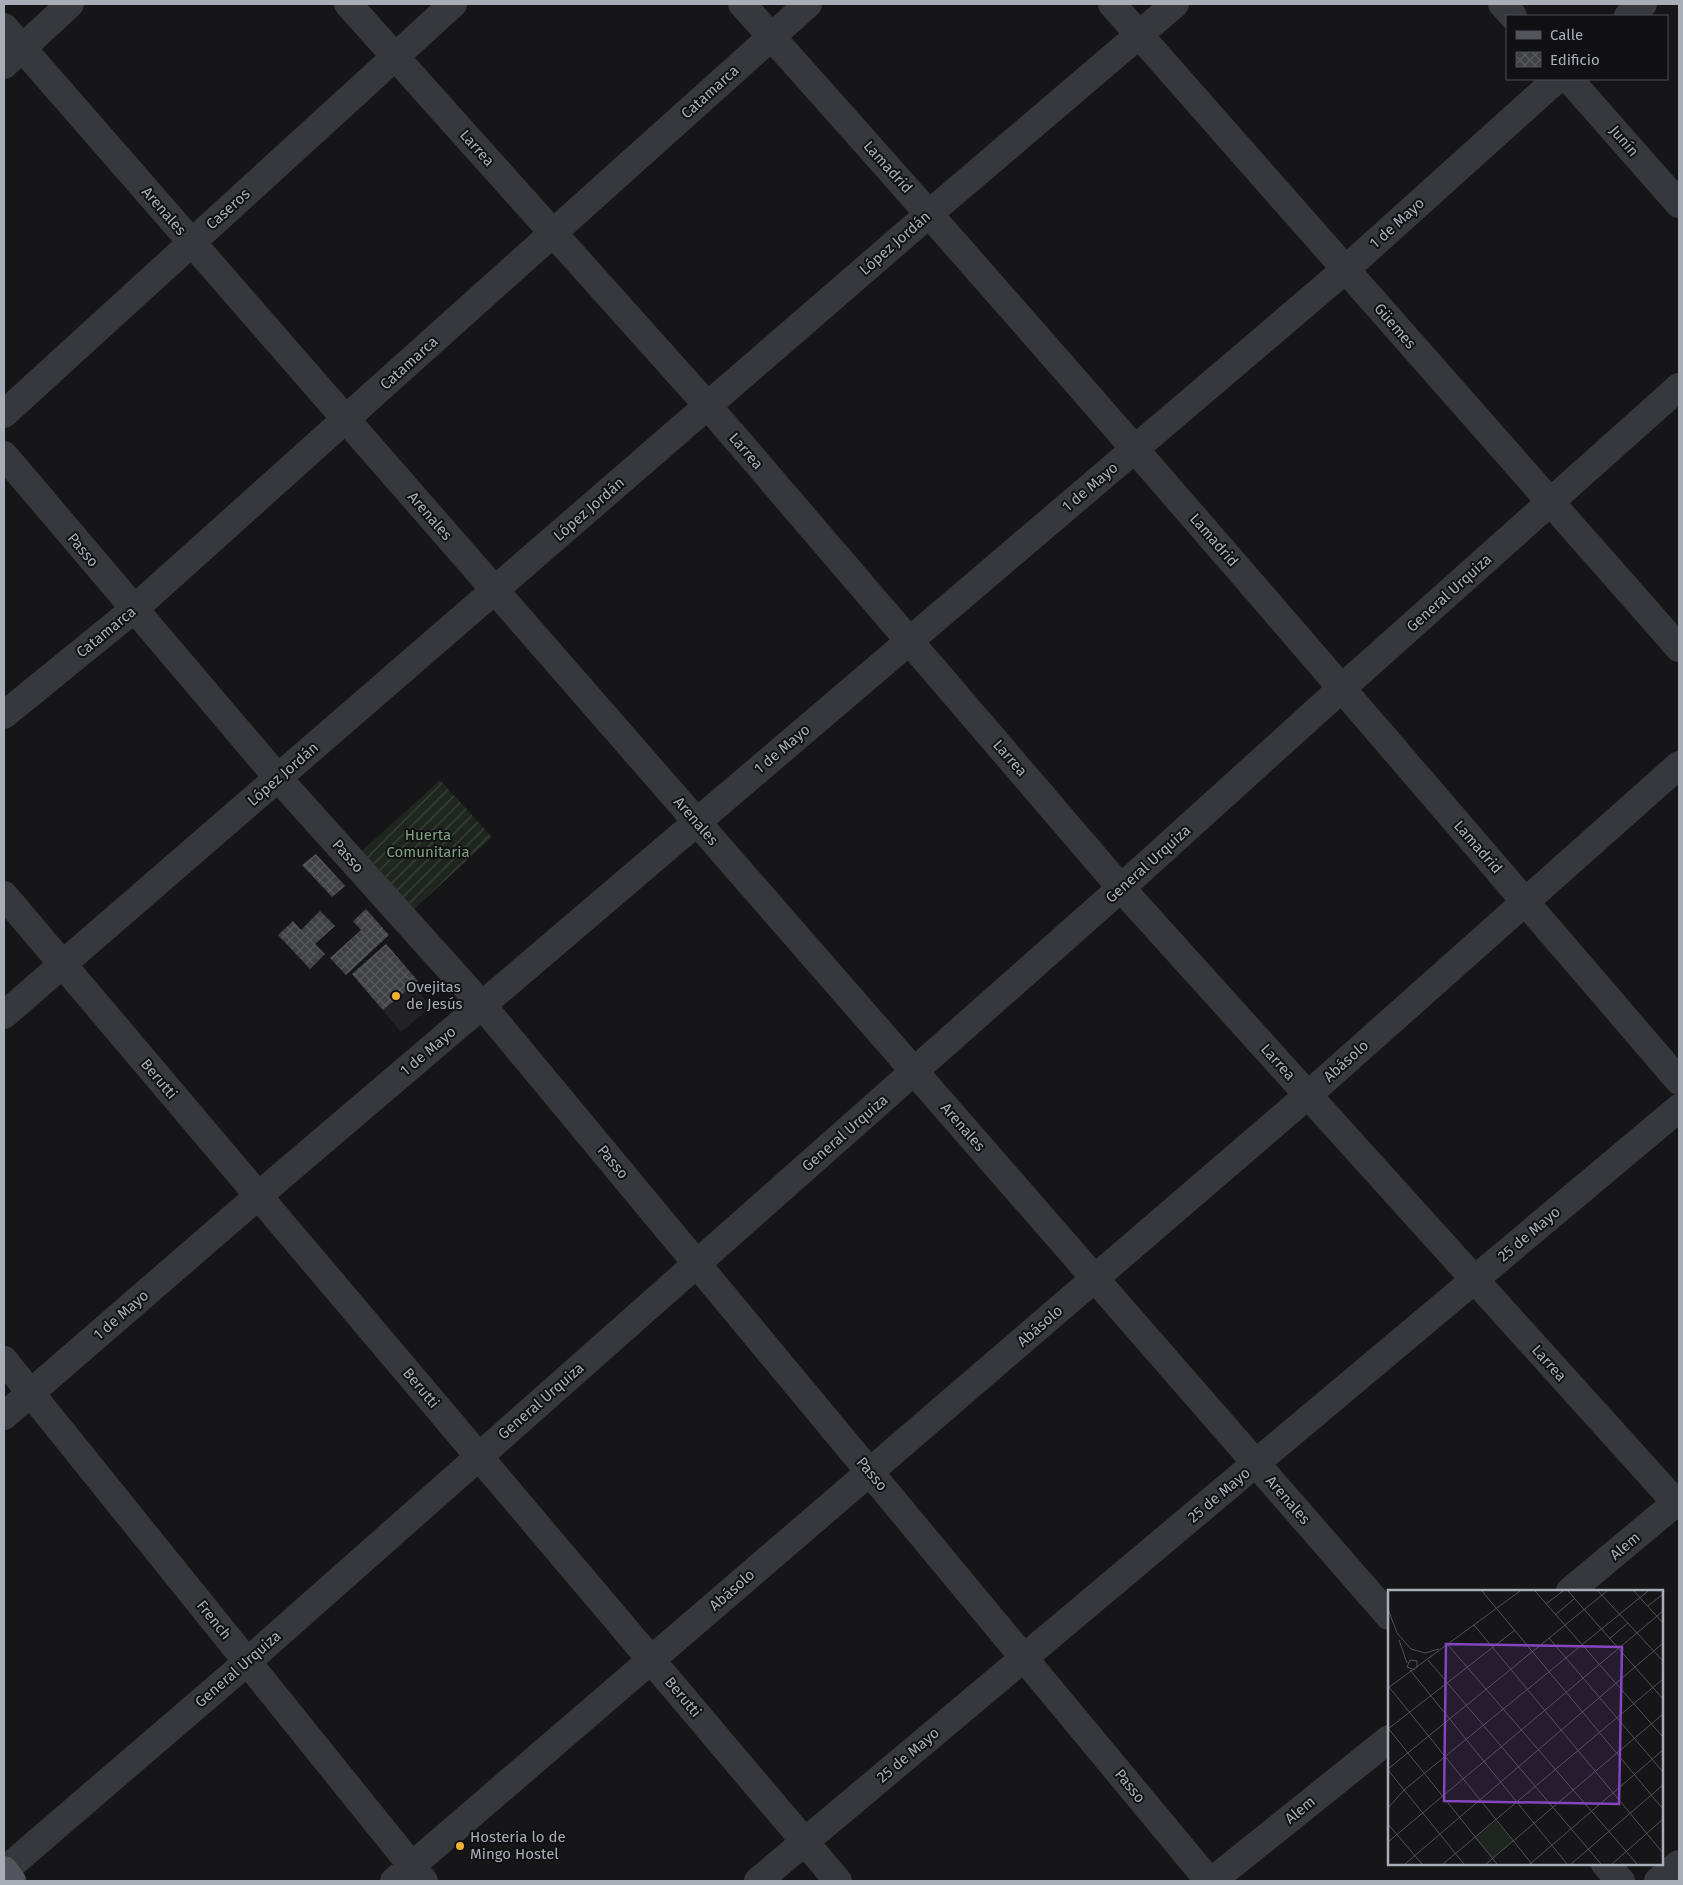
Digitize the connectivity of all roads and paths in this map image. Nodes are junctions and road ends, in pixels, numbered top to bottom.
1 (70, 4) edge
2 (348, 4) edge
3 (453, 4) edge
4 (742, 4) edge
5 (808, 4) edge
6 (1112, 4) edge
7 (1175, 4) edge
8 (1502, 4) edge
9 (1643, 4) edge
10 (1512, 15) edge
11 (1629, 15) edge
12 (4, 27) edge
13 (1139, 35) junction
14 (772, 36) junction
15 (395, 56) junction
16 (13, 57) edge
17 (1556, 80) edge
18 (1570, 80) edge
19 (1679, 204) edge
20 (930, 213) junction
21 (553, 233) junction
22 (192, 242) junction
23 (1346, 270) junction
24 (1679, 387) edge
25 (708, 406) junction
26 (4, 414) edge
27 (346, 419) junction
28 (1135, 449) junction
29 (4, 455) edge
30 (1550, 502) junction
31 (495, 590) junction
32 (134, 610) junction
33 (909, 641) junction
34 (1679, 648) edge
35 (1342, 688) junction
36 (4, 716) edge
37 (1679, 765) edge
38 (278, 778) junction
39 (697, 822) junction
40 (1121, 888) junction
41 (4, 895) edge
42 (1525, 902) junction
43 (62, 964) junction
44 (482, 1005) junction
45 (4, 1015) edge
46 (914, 1071) junction
47 (1679, 1081) edge
48 (1308, 1095) junction
49 (1679, 1108) edge
50 (258, 1196) junction
51 (697, 1263) junction
52 (1095, 1278) junction
53 (1475, 1280) junction
54 (4, 1360) edge
55 (30, 1393) junction
56 (4, 1416) edge
57 (479, 1456) junction
58 (1256, 1463) junction
59 (870, 1472) junction
60 (1678, 1503) edge
61 (1571, 1590) edge
62 (1388, 1615) edge
63 (1025, 1657) junction
64 (651, 1660) junction
65 (247, 1662) junction
66 (1388, 1740) edge
67 (805, 1842) junction
68 (1679, 1864) edge
69 (1606, 1865) edge
70 (8, 1876) edge
71 (410, 1876) edge
72 (758, 1881) edge
73 (838, 1881) edge
74 (1210, 1881) edge
75 (1621, 1881) edge
76 (1658, 1881) edge

1 - 16 street
2 - 15 street, Larrea
3 - 15 street, Caseros
4 - 14 street, Lamadrid
5 - 14 street, Catamarca
6 - 13 street, Güemes
7 - 13 street, López Jordán
8 - 10 street
9 - 11 street
12 - 16 street, Arenales
13 - 20 street, López Jordán
13 - 23 street, Güemes
14 - 20 street, Lamadrid
14 - 21 street, Catamarca
15 - 21 street, Larrea
15 - 22 street, Caseros
16 - 22 street, Arenales
17 - 23 street, 1 de Mayo
18 - 19 street, Junín
20 - 25 street, López Jordán
20 - 28 street, Lamadrid
21 - 25 street, Larrea
21 - 27 street, Catamarca
22 - 26 street, Caseros
22 - 27 street, Arenales
23 - 28 street, 1 de Mayo
23 - 30 street, Güemes
24 - 30 street, General Urquiza
25 - 31 street, López Jordán
25 - 33 street, Larrea
27 - 31 street, Arenales
27 - 32 street, Catamarca
28 - 33 street, 1 de Mayo
28 - 35 street, Lamadrid
29 - 32 street, Passo
30 - 34 street, Güemes
30 - 35 street, General Urquiza
31 - 38 street, López Jordán
31 - 39 street, Arenales
32 - 36 street, Catamarca
32 - 38 street, Passo
33 - 39 street, 1 de Mayo
33 - 40 street, Larrea
35 - 40 street, General Urquiza
35 - 42 street, Lamadrid
37 - 42 street, Abásolo
38 - 43 street, López Jordán
38 - 44 street, Passo
39 - 44 street, 1 de Mayo
39 - 46 street, Arenales
40 - 46 street, General Urquiza
40 - 48 street, Larrea
41 - 43 street, Berutti
42 - 47 street, Lamadrid
42 - 48 street, Abásolo
43 - 45 street, López Jordán
43 - 50 street, Berutti
44 - 50 street, 1 de Mayo
44 - 51 street, Passo
46 - 51 street, General Urquiza
46 - 52 street, Arenales
48 - 52 street, Abásolo
48 - 53 street, Larrea
49 - 53 street, 25 de Mayo
50 - 55 street, 1 de Mayo
50 - 57 street, Berutti
51 - 57 street, General Urquiza
51 - 59 street, Passo
52 - 58 street, Arenales
52 - 59 street, Abásolo
53 - 58 street, 25 de Mayo
53 - 60 street, Larrea
54 - 55 street, French
55 - 56 street, 1 de Mayo
55 - 65 street, French
57 - 64 street, Berutti
57 - 65 street, General Urquiza
58 - 62 street, Arenales
58 - 63 street, 25 de Mayo
59 - 63 street, Passo
59 - 64 street, Abásolo
60 - 61 street, Alem
63 - 67 street, 25 de Mayo
63 - 74 street, Passo
64 - 67 street, Berutti
64 - 71 street, Abásolo
65 - 70 street, General Urquiza
65 - 71 street, French
66 - 74 street, Alem
67 - 72 street, 25 de Mayo
67 - 73 street, Berutti
68 - 76 street
69 - 75 street

